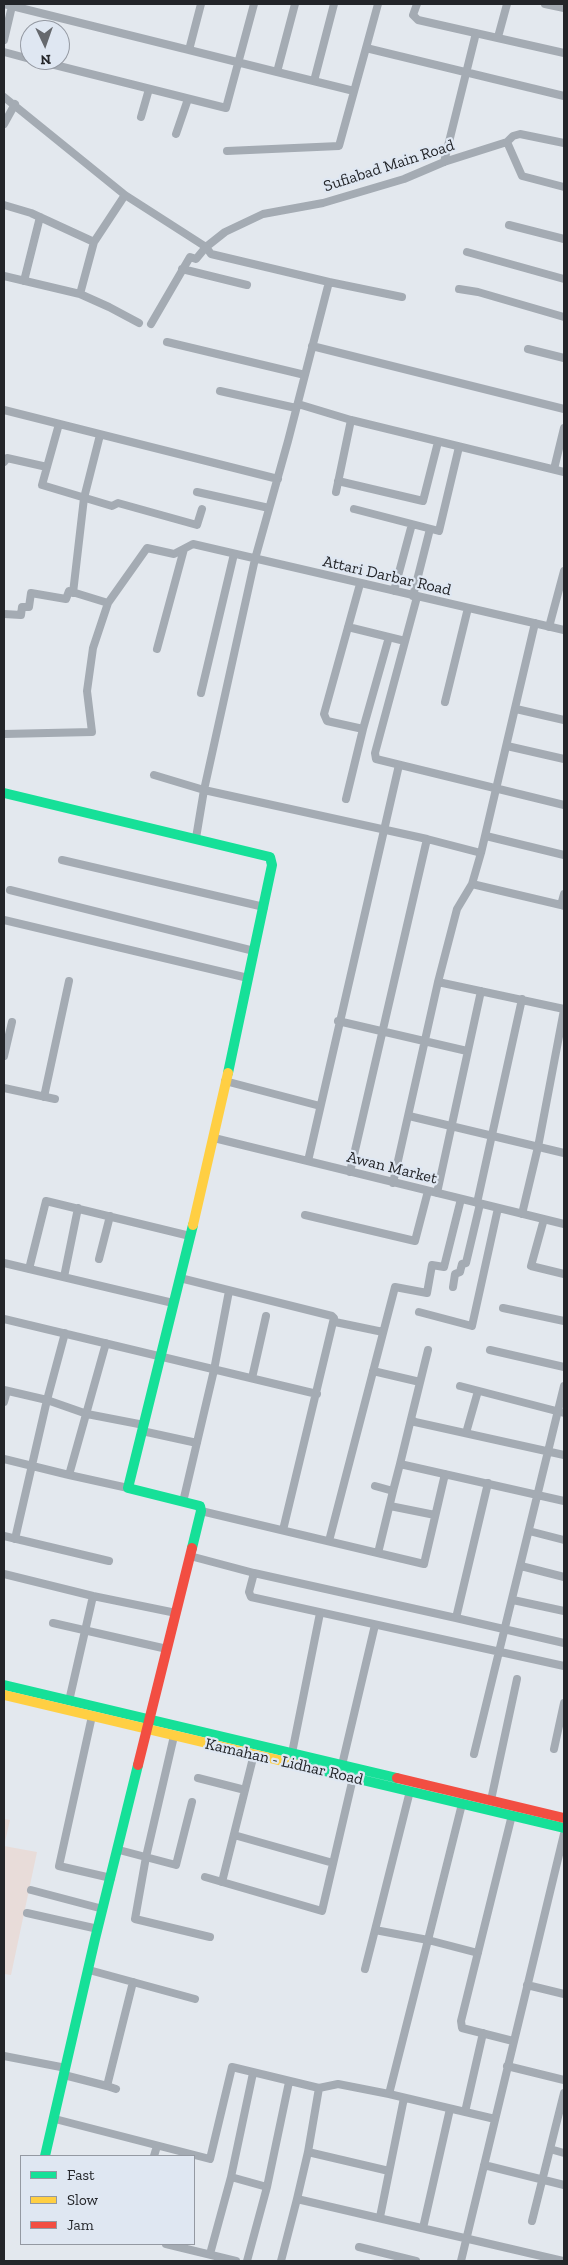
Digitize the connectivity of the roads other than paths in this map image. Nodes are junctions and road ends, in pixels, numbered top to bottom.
1 (4, 4) edge
2 (201, 4) edge
3 (254, 4) edge
4 (295, 4) edge
5 (334, 4) edge
6 (378, 4) edge
7 (417, 4) edge
8 (507, 4) edge
9 (545, 4) edge
10 (12, 6) junction
11 (564, 8) edge
12 (476, 33) junction
13 (498, 37) junction
14 (4, 40) edge
15 (366, 48) junction
16 (189, 50) junction
17 (4, 52) edge
18 (564, 53) edge
19 (20, 56) edge
20 (237, 62) junction
21 (70, 69) edge
22 (277, 72) junction
23 (467, 72) junction
24 (314, 81) junction
25 (149, 89) junction
26 (354, 91) junction
27 (564, 96) edge
28 (4, 97) edge
29 (188, 99) junction
30 (14, 104) junction
31 (141, 117) dead end
32 (4, 124) edge
33 (176, 134) dead end
34 (507, 142) junction
35 (564, 143) edge
36 (228, 151) dead end
37 (444, 162) junction
38 (564, 187) edge
39 (125, 195) junction
40 (4, 205) edge
41 (40, 217) junction
42 (509, 225) dead end
43 (564, 239) edge
44 (94, 242) junction
45 (206, 247) junction
46 (467, 252) dead end
47 (182, 269) junction
48 (4, 276) edge
49 (564, 279) edge
50 (24, 281) junction
51 (329, 282) junction
52 (247, 285) dead end
53 (459, 289) dead end
54 (80, 294) junction
55 (402, 297) dead end
56 (564, 317) edge
57 (140, 324) dead end
58 (151, 324) dead end
59 (167, 342) dead end
60 (312, 346) junction
61 (528, 348) dead end
62 (564, 358) edge
63 (305, 375) junction
64 (220, 392) dead end
65 (297, 406) junction
66 (564, 409) edge
67 (4, 410) edge
68 (351, 420) junction
69 (59, 424) junction
70 (564, 428) edge
71 (100, 434) junction
72 (438, 442) junction
73 (459, 447) junction
74 (4, 462) edge
75 (47, 467) junction
76 (554, 468) junction
77 (564, 472) edge
78 (278, 479) junction
79 (338, 481) junction
80 (197, 492) dead end
81 (336, 492) dead end
82 (84, 498) junction
83 (269, 508) junction
84 (202, 509) dead end
85 (354, 509) dead end
86 (412, 524) junction
87 (430, 528) junction
88 (184, 549) junction
89 (234, 554) junction
90 (255, 559) junction
91 (564, 570) edge
92 (360, 584) junction
93 (394, 591) junction
94 (73, 593) junction
95 (415, 596) junction
96 (108, 603) junction
97 (468, 608) junction
98 (4, 614) edge
99 (535, 623) junction
100 (348, 627) junction
101 (549, 627) junction
102 (564, 630) edge
103 (390, 638) junction
104 (405, 641) junction
105 (157, 649) dead end
106 (201, 693) dead end
107 (445, 702) dead end
108 (516, 708) junction
109 (564, 720) edge
110 (363, 729) junction
111 (4, 734) edge
112 (507, 746) junction
113 (564, 759) edge
114 (399, 765) junction
115 (154, 775) dead end
116 (498, 788) junction
117 (204, 790) junction
118 (4, 793) edge
119 (346, 799) dead end
120 (564, 805) edge
121 (384, 829) junction
122 (486, 836) junction
123 (196, 838) junction
124 (427, 839) junction
125 (481, 853) junction
126 (564, 855) edge
127 (62, 860) dead end
128 (472, 884) junction
129 (10, 890) dead end
130 (564, 894) edge
131 (563, 905) edge
132 (264, 907) junction
133 (4, 920) edge
134 (254, 951) junction
135 (248, 978) junction
136 (69, 981) dead end
137 (438, 982) junction
138 (481, 991) junction
139 (522, 999) junction
140 (564, 1009) edge
141 (338, 1021) junction
142 (12, 1022) dead end
143 (382, 1030) junction
144 (425, 1041) junction
145 (467, 1051) junction
146 (4, 1056) edge
147 (225, 1081) junction
148 (4, 1088) edge
149 (44, 1097) junction
150 (55, 1099) dead end
151 (320, 1106) junction
152 (409, 1116) junction
153 (453, 1126) junction
154 (493, 1136) junction
155 (214, 1138) junction
156 (538, 1147) junction
157 (564, 1153) edge
158 (308, 1161) junction
159 (350, 1172) junction
160 (394, 1183) junction
161 (428, 1191) junction
162 (437, 1193) junction
163 (461, 1199) junction
164 (478, 1203) junction
165 (78, 1208) junction
166 (498, 1208) junction
167 (522, 1214) junction
168 (110, 1216) junction
169 (305, 1216) dead end
170 (544, 1219) junction
171 (564, 1223) edge
172 (190, 1236) junction
173 (99, 1259) dead end
174 (4, 1263) edge
175 (29, 1269) junction
176 (564, 1274) edge
177 (64, 1277) junction
178 (180, 1278) junction
179 (453, 1287) dead end
180 (229, 1291) junction
181 (174, 1303) junction
182 (503, 1308) dead end
183 (419, 1312) dead end
184 (266, 1316) dead end
185 (4, 1319) edge
186 (564, 1321) edge
187 (334, 1322) junction
188 (383, 1332) junction
189 (65, 1333) junction
190 (106, 1343) junction
191 (428, 1350) dead end
192 (490, 1350) dead end
193 (160, 1356) junction
194 (564, 1367) edge
195 (214, 1370) junction
196 (373, 1371) junction
197 (252, 1378) junction
198 (420, 1382) junction
199 (460, 1386) dead end
200 (564, 1386) edge
201 (5, 1391) edge
202 (478, 1391) junction
203 (317, 1394) junction
204 (46, 1400) junction
205 (4, 1402) edge
206 (561, 1412) edge
207 (87, 1414) junction
208 (411, 1418) junction
209 (143, 1428) junction
210 (466, 1433) junction
211 (197, 1443) junction
212 (549, 1450) junction
213 (564, 1455) edge
214 (4, 1459) edge
215 (400, 1464) junction
216 (32, 1466) junction
217 (444, 1474) junction
218 (69, 1475) junction
219 (488, 1484) junction
220 (375, 1486) dead end
221 (128, 1488) junction
222 (393, 1491) junction
223 (538, 1495) junction
224 (564, 1501) edge
225 (183, 1502) junction
226 (390, 1506) junction
227 (201, 1511) junction
228 (435, 1515) junction
229 (283, 1530) junction
230 (529, 1531) junction
231 (4, 1536) edge
232 (15, 1539) junction
233 (564, 1540) edge
234 (329, 1541) junction
235 (378, 1553) junction
236 (190, 1556) junction
237 (109, 1560) dead end
238 (521, 1566) junction
239 (254, 1573) junction
240 (4, 1574) edge
241 (564, 1578) edge
242 (93, 1596) junction
243 (513, 1600) junction
244 (564, 1611) edge
245 (176, 1613) junction
246 (320, 1613) junction
247 (456, 1618) junction
248 (53, 1623) dead end
249 (375, 1625) junction
250 (506, 1630) junction
251 (85, 1632) junction
252 (564, 1643) edge
253 (167, 1649) junction
254 (500, 1651) junction
255 (564, 1666) edge
256 (517, 1679) dead end
257 (4, 1685) edge
258 (4, 1695) edge
259 (69, 1701) junction
260 (564, 1703) edge
261 (92, 1716) junction
262 (149, 1725) junction
263 (174, 1736) junction
264 (554, 1749) dead end
265 (292, 1753) junction
266 (254, 1754) junction
267 (474, 1754) dead end
268 (342, 1765) junction
269 (198, 1778) dead end
270 (353, 1778) junction
271 (245, 1790) junction
272 (410, 1791) junction
273 (491, 1800) junction
274 (192, 1802) dead end
275 (462, 1804) junction
276 (512, 1815) junction
277 (564, 1818) edge
278 (564, 1828) edge
279 (564, 1834) edge
280 (234, 1835) junction
281 (119, 1850) junction
282 (146, 1857) junction
283 (333, 1863) junction
284 (205, 1877) dead end
285 (112, 1878) junction
286 (222, 1882) junction
287 (31, 1890) dead end
288 (103, 1909) junction
289 (27, 1913) dead end
290 (98, 1929) junction
291 (375, 1930) junction
292 (210, 1937) dead end
293 (428, 1940) junction
294 (478, 1953) junction
295 (366, 1969) dead end
296 (89, 1970) junction
297 (133, 1982) junction
298 (527, 1985) junction
299 (564, 1994) edge
300 (195, 1999) dead end
301 (484, 2033) junction
302 (513, 2041) junction
303 (4, 2056) edge
304 (507, 2066) junction
305 (65, 2072) junction
306 (253, 2072) junction
307 (564, 2080) edge
308 (290, 2082) junction
309 (108, 2086) junction
310 (319, 2088) junction
311 (116, 2089) dead end
312 (564, 2093) edge
313 (389, 2094) junction
314 (404, 2098) junction
315 (450, 2108) junction
316 (465, 2112) junction
317 (55, 2119) junction
318 (495, 2119) junction
319 (560, 2126) edge
320 (157, 2146) junction
321 (550, 2149) junction
322 (308, 2152) junction
323 (564, 2153) edge
324 (45, 2155) edge
325 (154, 2155) edge
326 (194, 2155) edge
327 (195, 2155) edge
328 (484, 2165) junction
329 (389, 2171) junction
330 (231, 2177) junction
331 (542, 2180) junction
332 (564, 2185) edge
333 (267, 2187) junction
334 (297, 2199) junction
335 (380, 2217) junction
336 (532, 2221) dead end
337 (423, 2228) junction
338 (467, 2239) junction
339 (170, 2245) edge
340 (359, 2247) dead end
341 (210, 2254) junction
342 (236, 2261) edge
343 (247, 2261) edge
344 (281, 2261) edge
345 (416, 2261) edge
346 (461, 2261) edge
347 (563, 2261) edge

1 - 10 street
2 - 16 street
3 - 20 street
4 - 22 street
5 - 24 street
6 - 15 street
7 - 12 street
8 - 13 street
9 - 11 street
10 - 14 street
10 - 16 street
12 - 13 street
12 - 23 street
13 - 18 street
15 - 23 street
15 - 26 street
16 - 20 street
17 - 19 street
20 - 22 street
20 - 29 street
21 - 25 street
22 - 24 street
23 - 27 street
23 - 37 street
24 - 26 street
25 - 29 street
25 - 31 street
26 - 36 street
28 - 30 street
29 - 33 street
30 - 32 street
30 - 39 street
34 - 35 street, Sufiabad Main Road
34 - 37 street, Sufiabad Main Road
34 - 38 street
37 - 45 street, Sufiabad Main Road
39 - 44 street
39 - 45 street
40 - 41 street
41 - 44 street
41 - 50 street
42 - 43 street
44 - 54 street
45 - 47 street, Sufiabad Main Road
45 - 51 street
46 - 49 street
47 - 52 street
47 - 58 street
48 - 50 street
50 - 54 street
51 - 55 street
51 - 60 street
53 - 56 street
54 - 57 street
59 - 63 street
60 - 63 street
60 - 66 street
61 - 62 street
63 - 65 street
64 - 65 street
65 - 68 street
65 - 78 street
67 - 69 street
68 - 72 street
68 - 79 street
69 - 71 street
69 - 75 street
70 - 76 street
71 - 78 street
71 - 82 street
72 - 73 street
72 - 79 street
73 - 76 street
73 - 87 street
74 - 75 street
75 - 82 street
76 - 77 street
78 - 83 street
79 - 81 street
80 - 83 street
82 - 84 street
82 - 94 street
83 - 90 street
85 - 86 street
86 - 87 street
86 - 93 street
87 - 95 street
88 - 89 street, Attari Darbar Road
88 - 96 street, Attari Darbar Road
88 - 105 street
89 - 90 street, Attari Darbar Road
89 - 106 street
90 - 92 street, Attari Darbar Road
90 - 117 street
91 - 101 street
92 - 93 street, Attari Darbar Road
92 - 100 street
93 - 95 street, Attari Darbar Road
94 - 96 street
94 - 98 street
95 - 97 street, Attari Darbar Road
95 - 104 street
96 - 111 street
97 - 99 street, Attari Darbar Road
97 - 107 street
99 - 101 street, Attari Darbar Road
99 - 108 street
100 - 103 street
100 - 110 street
101 - 102 street, Attari Darbar Road
103 - 104 street
103 - 110 street
104 - 114 street
108 - 109 street
108 - 112 street
110 - 119 street
112 - 113 street
112 - 116 street
114 - 116 street
114 - 121 street
115 - 117 street
116 - 120 street
116 - 122 street
117 - 121 street
117 - 123 street
118 - 123 street
121 - 124 street
121 - 141 street
122 - 125 street
122 - 126 street
123 - 132 street
124 - 125 street
124 - 143 street
125 - 128 street
127 - 132 street
128 - 131 street
128 - 137 street
129 - 134 street
130 - 131 street
132 - 134 street
133 - 135 street
134 - 135 street
135 - 147 street
136 - 149 street
137 - 138 street
137 - 144 street
138 - 139 street
138 - 145 street
139 - 140 street
139 - 154 street
140 - 156 street
141 - 143 street
141 - 151 street
142 - 146 street
143 - 144 street
143 - 159 street
144 - 145 street
144 - 152 street
145 - 153 street
147 - 151 street
147 - 155 street
148 - 149 street
149 - 150 street
151 - 158 street
152 - 153 street
152 - 160 street
153 - 154 street
153 - 162 street
154 - 156 street
154 - 164 street
155 - 158 street, Awan Market
155 - 172 street
156 - 157 street
156 - 167 street
158 - 159 street, Awan Market
159 - 160 street, Awan Market
160 - 161 street, Awan Market
161 - 162 street, Awan Market
161 - 169 street
162 - 163 street, Awan Market
163 - 164 street, Awan Market
163 - 188 street
164 - 166 street, Awan Market
164 - 179 street
165 - 168 street
165 - 175 street
165 - 177 street
166 - 167 street, Awan Market
166 - 183 street
167 - 170 street, Awan Market
168 - 172 street
168 - 173 street
170 - 171 street, Awan Market
170 - 176 street
172 - 178 street
174 - 175 street
175 - 177 street
177 - 181 street
178 - 180 street
178 - 181 street
180 - 187 street
180 - 195 street
181 - 193 street
182 - 186 street
184 - 197 street
185 - 189 street
187 - 188 street
187 - 203 street
188 - 196 street
189 - 190 street
189 - 204 street
190 - 193 street
190 - 207 street
191 - 198 street
192 - 194 street
193 - 195 street
193 - 209 street
195 - 197 street
195 - 211 street
196 - 198 street
196 - 234 street
197 - 203 street
198 - 208 street
199 - 202 street
200 - 206 street
201 - 204 street
201 - 205 street
202 - 206 street
202 - 210 street
203 - 229 street
204 - 207 street
204 - 216 street
206 - 212 street
207 - 209 street
207 - 218 street
208 - 210 street
208 - 215 street
209 - 211 street
209 - 221 street
210 - 212 street
211 - 225 street
212 - 213 street
212 - 223 street
214 - 216 street
215 - 217 street
215 - 222 street
216 - 218 street
216 - 232 street
217 - 219 street
217 - 228 street
218 - 221 street
219 - 223 street
219 - 247 street
220 - 222 street
221 - 225 street
222 - 226 street
223 - 224 street
223 - 230 street
225 - 227 street
226 - 228 street
226 - 235 street
227 - 229 street
227 - 236 street
228 - 235 street
229 - 234 street
230 - 233 street
230 - 238 street
231 - 232 street
232 - 237 street
234 - 235 street
236 - 239 street
236 - 245 street
238 - 241 street
238 - 243 street
239 - 246 street
239 - 247 street
240 - 242 street
242 - 245 street
242 - 251 street
243 - 244 street
243 - 250 street
245 - 253 street
246 - 249 street
246 - 265 street
247 - 250 street
248 - 251 street
249 - 254 street
249 - 268 street
250 - 252 street
250 - 254 street
251 - 253 street
251 - 259 street
253 - 262 street
254 - 255 street
254 - 267 street
256 - 273 street
257 - 259 street, Kamahan - Lidhar Road
258 - 261 street, Kamahan - Lidhar Road
259 - 262 street, Kamahan - Lidhar Road
260 - 264 street
261 - 262 street, Kamahan - Lidhar Road
261 - 285 street
262 - 263 street, Kamahan - Lidhar Road
262 - 265 street, Kamahan - Lidhar Road
262 - 281 street
263 - 266 street, Kamahan - Lidhar Road
263 - 282 street
265 - 268 street, Kamahan - Lidhar Road
266 - 270 street, Kamahan - Lidhar Road
266 - 271 street
268 - 273 street, Kamahan - Lidhar Road
269 - 271 street
270 - 272 street, Kamahan - Lidhar Road
270 - 283 street
271 - 280 street
272 - 275 street, Kamahan - Lidhar Road
272 - 291 street
273 - 277 street, Kamahan - Lidhar Road
274 - 282 street
275 - 276 street, Kamahan - Lidhar Road
275 - 293 street
276 - 278 street, Kamahan - Lidhar Road
276 - 294 street
279 - 298 street
280 - 283 street
280 - 286 street
281 - 282 street
281 - 285 street
282 - 292 street
283 - 286 street
284 - 286 street
285 - 288 street
287 - 288 street
288 - 290 street
289 - 290 street
290 - 296 street
291 - 293 street
291 - 295 street
293 - 294 street
293 - 313 street
294 - 301 street
296 - 297 street
296 - 305 street
297 - 300 street
297 - 309 street
298 - 299 street
298 - 302 street
301 - 302 street
301 - 316 street
302 - 304 street
303 - 305 street
304 - 307 street
304 - 318 street
305 - 309 street
305 - 317 street
306 - 308 street
306 - 327 street
306 - 330 street
308 - 310 street
308 - 333 street
309 - 311 street
310 - 313 street
310 - 322 street
312 - 319 street
313 - 314 street
314 - 315 street
314 - 329 street
315 - 316 street
315 - 337 street
316 - 318 street
317 - 320 street
317 - 324 street
318 - 328 street
319 - 321 street
320 - 325 street
320 - 326 street
321 - 323 street
321 - 331 street
322 - 329 street
322 - 334 street
328 - 331 street
328 - 338 street
329 - 335 street
330 - 333 street
330 - 341 street
331 - 332 street
331 - 336 street
333 - 343 street
334 - 335 street
334 - 344 street
335 - 337 street
337 - 338 street
338 - 346 street
338 - 347 street
339 - 341 street
340 - 345 street
341 - 342 street

